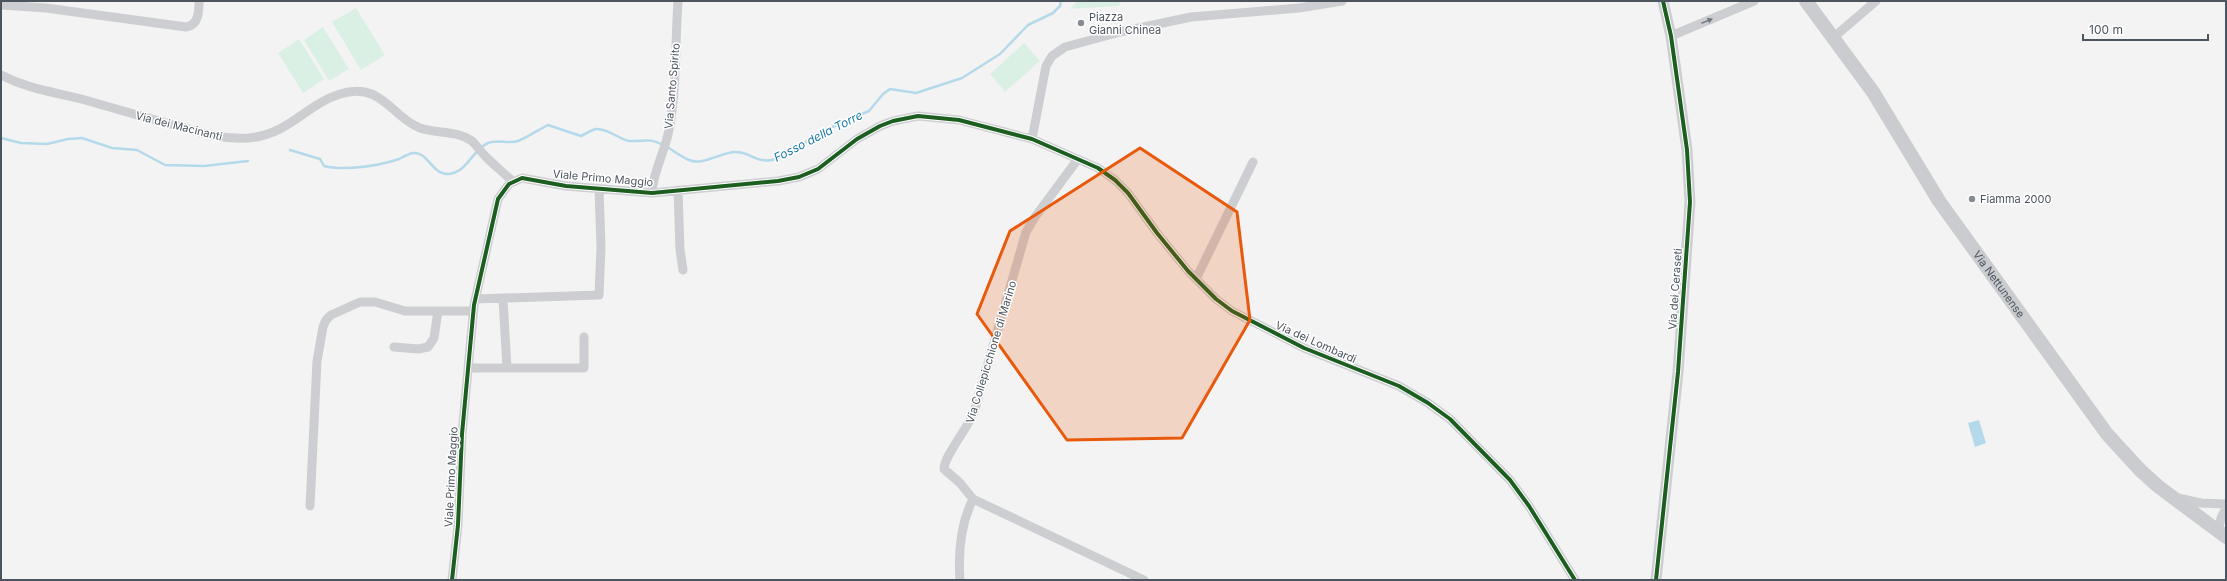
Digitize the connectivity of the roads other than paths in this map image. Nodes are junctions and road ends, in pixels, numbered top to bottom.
1 (199, 1) edge
2 (678, 1) edge
3 (1342, 1) edge
4 (1663, 1) edge
5 (1754, 1) edge
6 (1806, 1) edge
7 (1876, 1) edge
8 (1, 5) edge
9 (1671, 36) junction
10 (1834, 37) junction
11 (1, 75) edge
12 (1032, 139) junction
13 (1078, 159) junction
14 (1253, 162) dead end
15 (512, 182) junction
16 (599, 189) junction
17 (678, 190) junction
18 (652, 193) junction
19 (683, 270) dead end
20 (1196, 279) junction
21 (475, 299) junction
22 (503, 299) junction
23 (438, 311) junction
24 (473, 311) junction
25 (584, 337) dead end
26 (394, 347) dead end
27 (469, 368) junction
28 (507, 368) junction
29 (2169, 495) junction
30 (973, 499) junction
31 (2226, 504) edge
32 (310, 506) dead end
33 (2226, 508) edge
34 (2223, 532) edge
35 (452, 580) edge
36 (960, 580) edge
37 (1144, 580) edge
38 (1575, 580) edge
39 (1656, 580) edge

1 - 8 street
2 - 18 street, Via Santo Spirito
3 - 12 street
4 - 9 street, Via dei Ceraseti
9 -> 5 street
6 - 10 main road, Via Nettunense
7 - 10 street
9 - 39 street, Via dei Ceraseti
10 - 29 main road, Via Nettunense
11 - 15 street, Via dei Macinanti
12 - 13 street, Via dei Lombardi
12 - 17 street, Viale Primo Maggio
13 - 20 street, Via dei Lombardi
13 - 30 street, Via Collepicchione di Marino
14 - 20 street
15 - 16 street, Viale Primo Maggio
15 - 21 street, Viale Primo Maggio
16 - 18 street, Viale Primo Maggio
16 - 22 street
17 - 18 street, Viale Primo Maggio
17 - 19 street
20 - 38 street, Via dei Lombardi
21 - 22 street
21 - 24 street, Viale Primo Maggio
22 - 28 street
23 - 24 street
23 - 26 street
23 - 32 street
24 - 27 street, Viale Primo Maggio
25 - 28 street
27 - 28 street
27 - 35 street, Viale Primo Maggio
29 - 31 street
29 - 34 main road, Via Nettunense
30 - 36 street
30 - 37 street, Via Collepicchione di Marino
33 - 34 street

